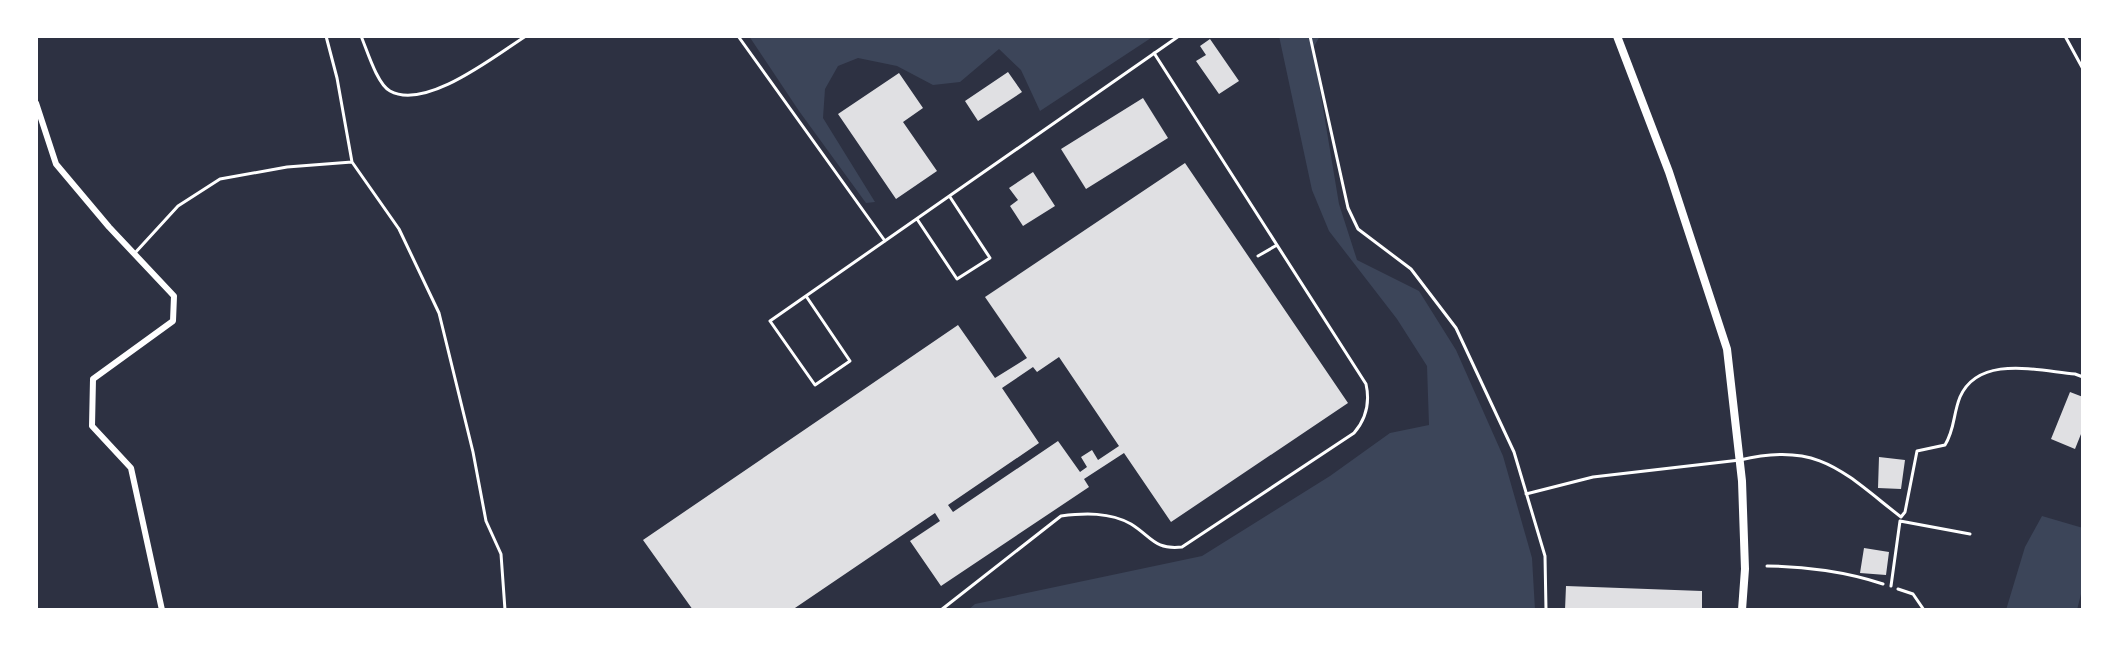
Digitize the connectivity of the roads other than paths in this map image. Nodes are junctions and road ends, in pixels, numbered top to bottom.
1 (326, 36) edge
2 (361, 36) edge
3 (526, 36) edge
4 (738, 36) edge
5 (1179, 36) edge
6 (1310, 36) edge
7 (1617, 36) edge
8 (1154, 53) junction
9 (36, 103) edge
10 (39, 122) edge
11 (352, 162) junction
12 (949, 196) junction
13 (917, 219) junction
14 (885, 241) junction
15 (1277, 245) junction
16 (134, 254) junction
17 (1258, 256) dead end
18 (806, 296) junction
19 (2083, 377) edge
20 (1740, 460) junction
21 (1526, 494) junction
22 (1901, 519) junction
23 (1970, 534) dead end
24 (1891, 586) road end
25 (162, 610) edge
26 (505, 610) edge
27 (941, 610) edge
28 (1546, 610) edge
29 (1742, 610) edge

1 - 11 lane
2 - 3 lane
4 - 14 lane
5 - 8 lane
6 - 21 lane
7 - 20 street
8 - 12 lane
8 - 15 lane
9 - 10 street
10 - 16 street
11 - 16 lane
11 - 26 lane
12 - 13 lane
12 - 13 lane
13 - 14 lane
14 - 18 lane
15 - 17 lane
15 - 27 lane
16 - 25 street
18 - 18 lane
19 - 22 lane
20 - 21 lane
20 - 22 lane
20 - 29 street
21 - 28 lane
22 - 23 lane
22 - 24 lane

